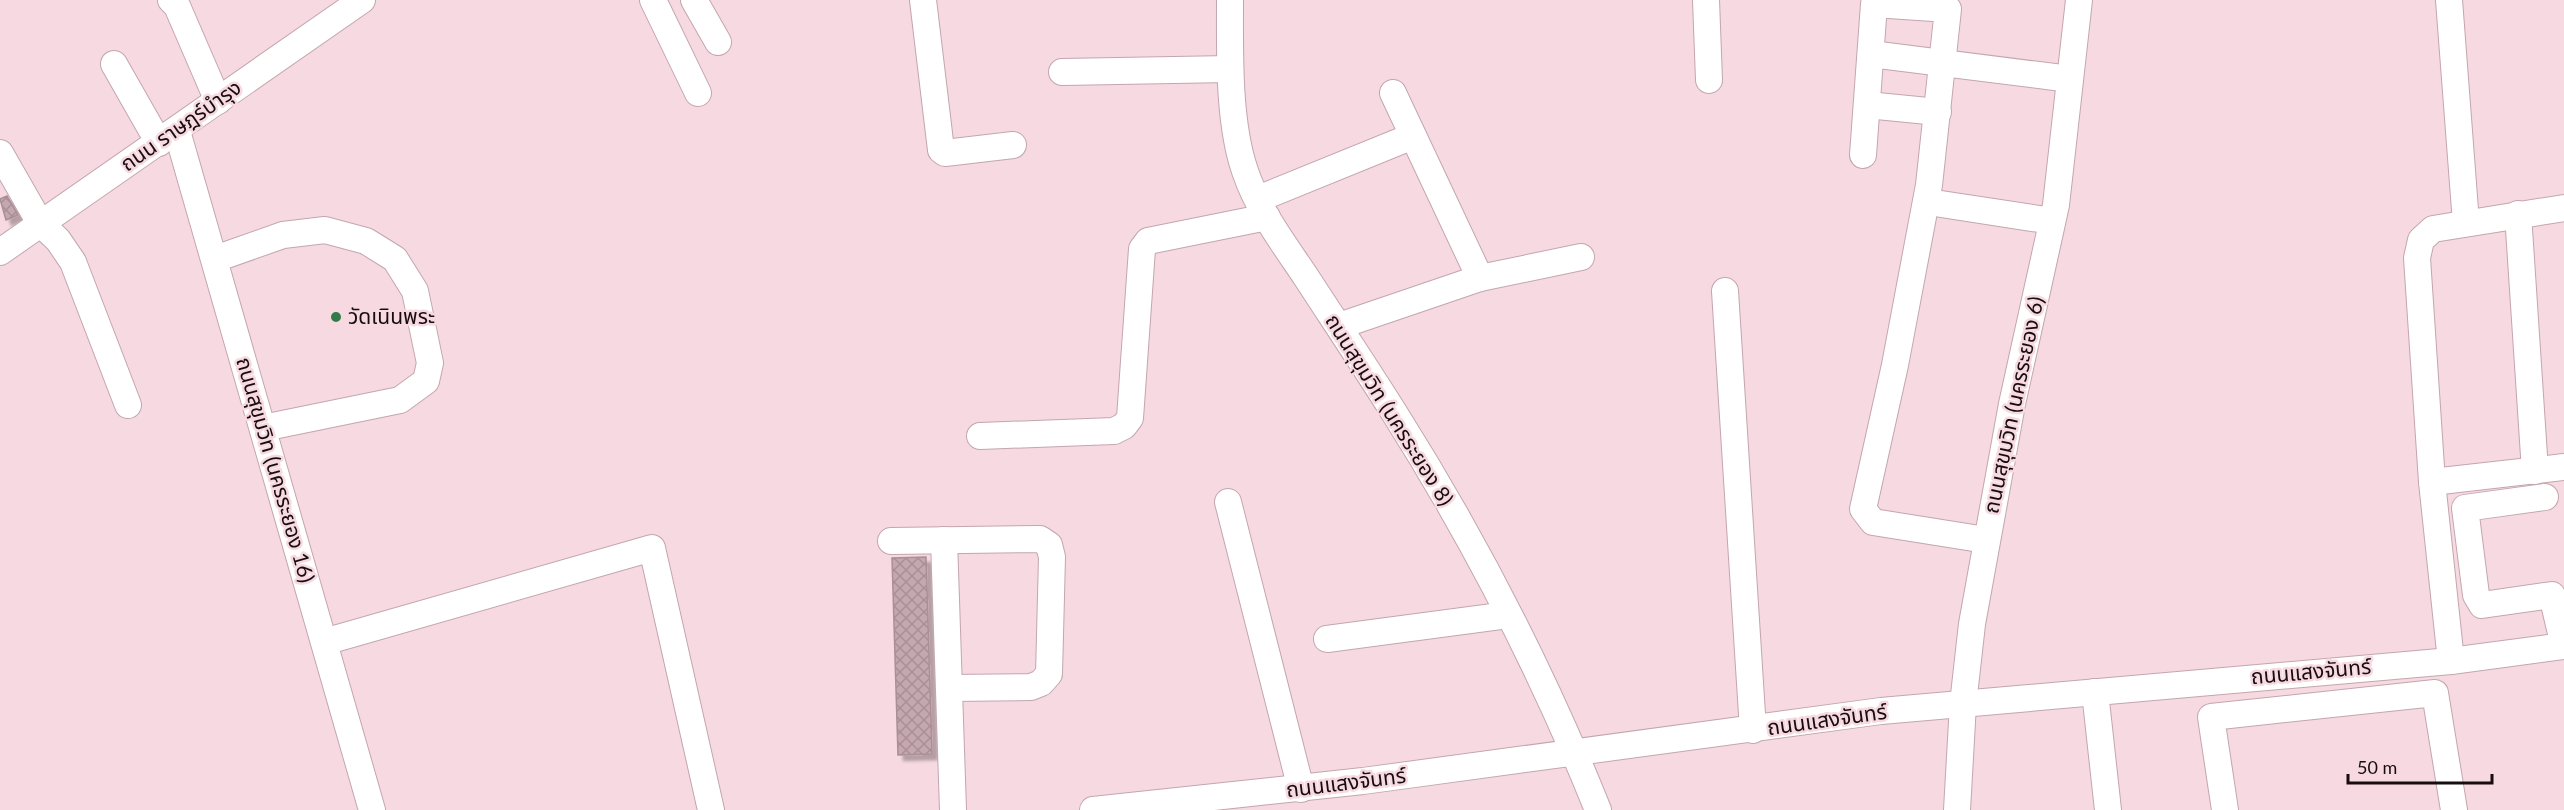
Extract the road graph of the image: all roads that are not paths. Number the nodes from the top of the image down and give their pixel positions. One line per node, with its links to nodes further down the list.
1 (171, 0): 20 (street)
2 (653, 0): 18 (street)
3 (694, 0): 10 (street)
4 (923, 0): 25 (street)
5 (1230, 0): 14 (street, ถนนสุขุมวิท (นครระยอง 8))
6 (1706, 0): 17 (street)
7 (2079, 0): 16 (street, ถนนสุขุมวิท (นครระยอง 6))
8 (2449, 0): 34 (street)
9 (357, 2): 20 (street, ถนน ราษฎร์บำรุง)
10 (718, 42)
11 (1871, 54): 12 (street); 12 (street); 21 (street)
12 (1942, 62): 16 (street); 22 (street)
13 (114, 64): 24 (street, ถนนสุขุมวิท (นครระยอง 16))
14 (1230, 69): 15 (street); 29 (street, ถนนสุขุมวิท (นครระยอง 8))
15 (1062, 72)
16 (2070, 79): 32 (street, ถนนสุขุมวิท (นครระยอง 6))
17 (1709, 80)
18 (698, 93)
19 (1393, 93): 23 (street)
20 (218, 101): 24 (street, ถนน ราษฎร์บำรุง)
21 (1867, 105): 22 (street); 27 (street)
22 (1938, 112): 50 (street)
23 (1413, 136): 29 (street); 38 (street)
24 (168, 137): 33 (street, ถนน ราษฎร์บำรุง); 37 (street, ถนนสุขุมวิท (นครระยอง 16))
25 (1013, 145)
26 (0, 153): 33 (street)
27 (1863, 155)
28 (1941, 204): 32 (street)
29 (1262, 208): 40 (street, ถนนสุขุมวิท (นครระยอง 8)); 43 (street)
30 (2564, 208): 31 (street)
31 (2518, 214): 34 (street); 45 (street)
32 (2052, 221): 50 (street, ถนนสุขุมวิท (นครระยอง 6))
33 (40, 223): 35 (street, ถนน ราษฎร์บำรุง); 41 (street)
34 (2466, 223): 46 (street)
35 (0, 252)
36 (1581, 257): 38 (street)
37 (215, 259): 42 (street, ถนนสุขุมวิท (นครระยอง 16)); 42 (street)
38 (1480, 278): 40 (street)
39 (1725, 291): 60 (street)
40 (1339, 326): 52 (street, ถนนสุขุมวิท (นครระยอง 8))
41 (128, 405)
42 (263, 428): 54 (street, ถนนสุขุมวิท (นครระยอง 16))
43 (980, 436)
44 (2564, 467): 45 (street)
45 (2535, 471): 46 (street)
46 (2432, 482): 56 (street)
47 (2545, 497): 55 (street)
48 (1228, 502): 62 (street)
49 (944, 540): 51 (street); 57 (street); 57 (street)
50 (1986, 540): 59 (street, ถนนสุขุมวิท (นครระยอง 6))
51 (891, 541)
52 (1508, 615): 53 (street); 61 (street, ถนนสุขุมวิท (นครระยอง 8))
53 (1327, 639)
54 (324, 642): 63 (street, ถนนสุขุมวิท (นครระยอง 16)); 64 (street)
55 (2564, 646): 56 (street, ถนนแสงจันทร์)
56 (2451, 661): 58 (street, ถนนแสงจันทร์)
57 (950, 688): 65 (street)
58 (2095, 692): 59 (street, ถนนแสงจันทร์); 69 (street)
59 (1963, 704): 60 (street, ถนนแสงจันทร์); 68 (street, ถนนสุขุมวิท (นครระยอง 6))
60 (1753, 730): 61 (street, ถนนแสงจันทร์)
61 (1575, 753): 62 (street, ถนนแสงจันทร์); 67 (street, ถนนสุขุมวิท (นครระยอง 8))
62 (1301, 789): 66 (street, ถนนแสงจันทร์)
63 (372, 810)
64 (711, 810)
65 (952, 810)
66 (1093, 810)
67 (1598, 810)
68 (1957, 810)
69 (2108, 810)
70 (2225, 810): 71 (street)
71 (2454, 810)

